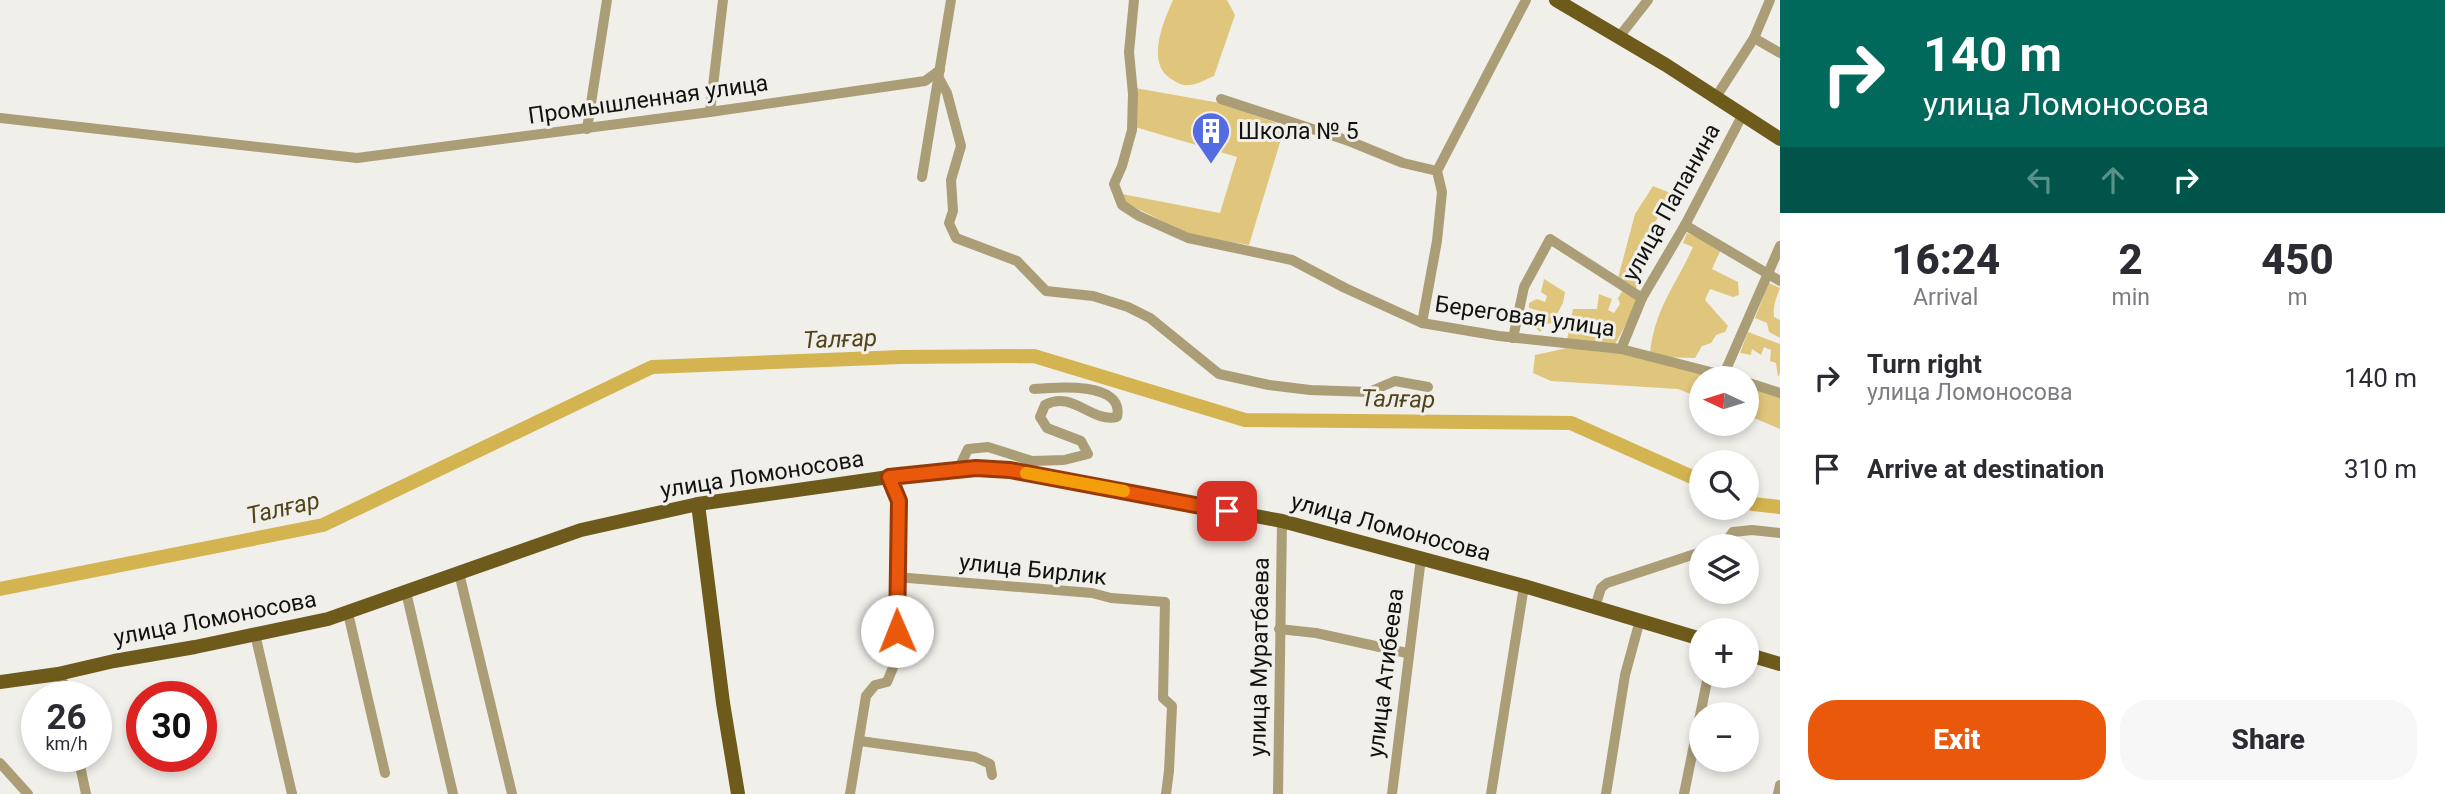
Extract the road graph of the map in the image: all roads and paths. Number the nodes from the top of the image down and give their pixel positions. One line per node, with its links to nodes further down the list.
1 (607, 0): 18 (street)
2 (723, 0): 15 (street)
3 (951, 0): 12 (street)
4 (1134, 0): 27 (street, Береговая улица)
5 (1525, 0): 20 (street)
6 (1556, 0): 9 (main road)
7 (1648, 0): 9 (street)
8 (1770, 0): 10 (street, улица Папанина)
9 (1619, 37): 13 (main road)
10 (1754, 38): 11 (street); 13 (street, улица Папанина)
11 (1780, 53)
12 (940, 74): 15 (street, Промышленная улица); 21 (street); 33 (street)
13 (1716, 97): 16 (main road)
14 (1221, 99): 20 (street)
15 (710, 112): 18 (street, Промышленная улица)
16 (1743, 114): 19 (main road); 22 (street, улица Папанина)
17 (0, 118): 18 (street, Промышленная улица)
18 (587, 129)
19 (1780, 139)
20 (1437, 171): 27 (street)
21 (922, 177)
22 (1685, 226): 24 (street); 26 (street, улица Папанина)
23 (1780, 246): 24 (street)
24 (1768, 274): 25 (street); 31 (street)
25 (1780, 281)
26 (1642, 298): 28 (street); 29 (street, улица Папанина)
27 (1422, 323): 28 (street, Береговая улица)
28 (1513, 338): 29 (street, Береговая улица)
29 (1621, 349): 30 (street, Береговая улица)
30 (1689, 366)
31 (1733, 366)
32 (1759, 386): 35 (street)
33 (1427, 387)
34 (1034, 389): 36 (street)
35 (1780, 393)
36 (958, 470): 37 (main road, улица Ломоносова); 39 (main road, улица Ломоносова)
37 (889, 477): 38 (main road, улица Ломоносова); 45 (street)
38 (698, 504): 44 (main road, улица Ломоносова); 72 (main road)
39 (1282, 521): 43 (main road, улица Ломоносова); 51 (street, улица Муратбаева)
40 (1780, 533): 41 (street)
41 (1732, 534)
42 (1689, 556): 48 (street)
43 (1421, 558): 46 (main road, улица Ломоносова); 54 (street, улица Атибеева)
44 (459, 573): 47 (main road, улица Ломоносова); 71 (street)
45 (896, 577): 61 (street); 74 (street, улица Бирлик)
46 (1524, 586): 48 (main road, улица Ломоносова); 77 (street)
47 (406, 592): 49 (main road, улица Ломоносова); 70 (street)
48 (1595, 607): 50 (main road, улица Ломоносова)
49 (348, 612): 52 (main road, улица Ломоносова); 64 (street)
50 (1640, 620): 53 (main road, улица Ломоносова); 78 (street)
51 (1279, 629): 54 (street); 75 (street, улица Муратбаева)
52 (255, 634): 57 (main road, улица Ломоносова); 69 (street)
53 (1689, 635)
54 (1407, 653): 76 (street, улица Атибеева)
55 (1759, 658): 56 (main road)
56 (1780, 664)
57 (58, 674): 58 (street); 59 (main road, улица Ломоносова)
58 (62, 681)
59 (0, 682)
60 (1706, 688): 79 (street)
61 (860, 741): 65 (street); 73 (street)
62 (0, 762): 67 (street)
63 (81, 772): 68 (street)
64 (386, 773)
65 (992, 775)
66 (1780, 785): 80 (street)
67 (28, 794)
68 (86, 794)
69 (292, 794)
70 (453, 794)
71 (512, 794)
72 (738, 794)
73 (850, 794)
74 (1166, 794)
75 (1278, 794)
76 (1392, 794)
77 (1491, 794)
78 (1606, 794)
79 (1684, 794)
80 (1778, 794)

